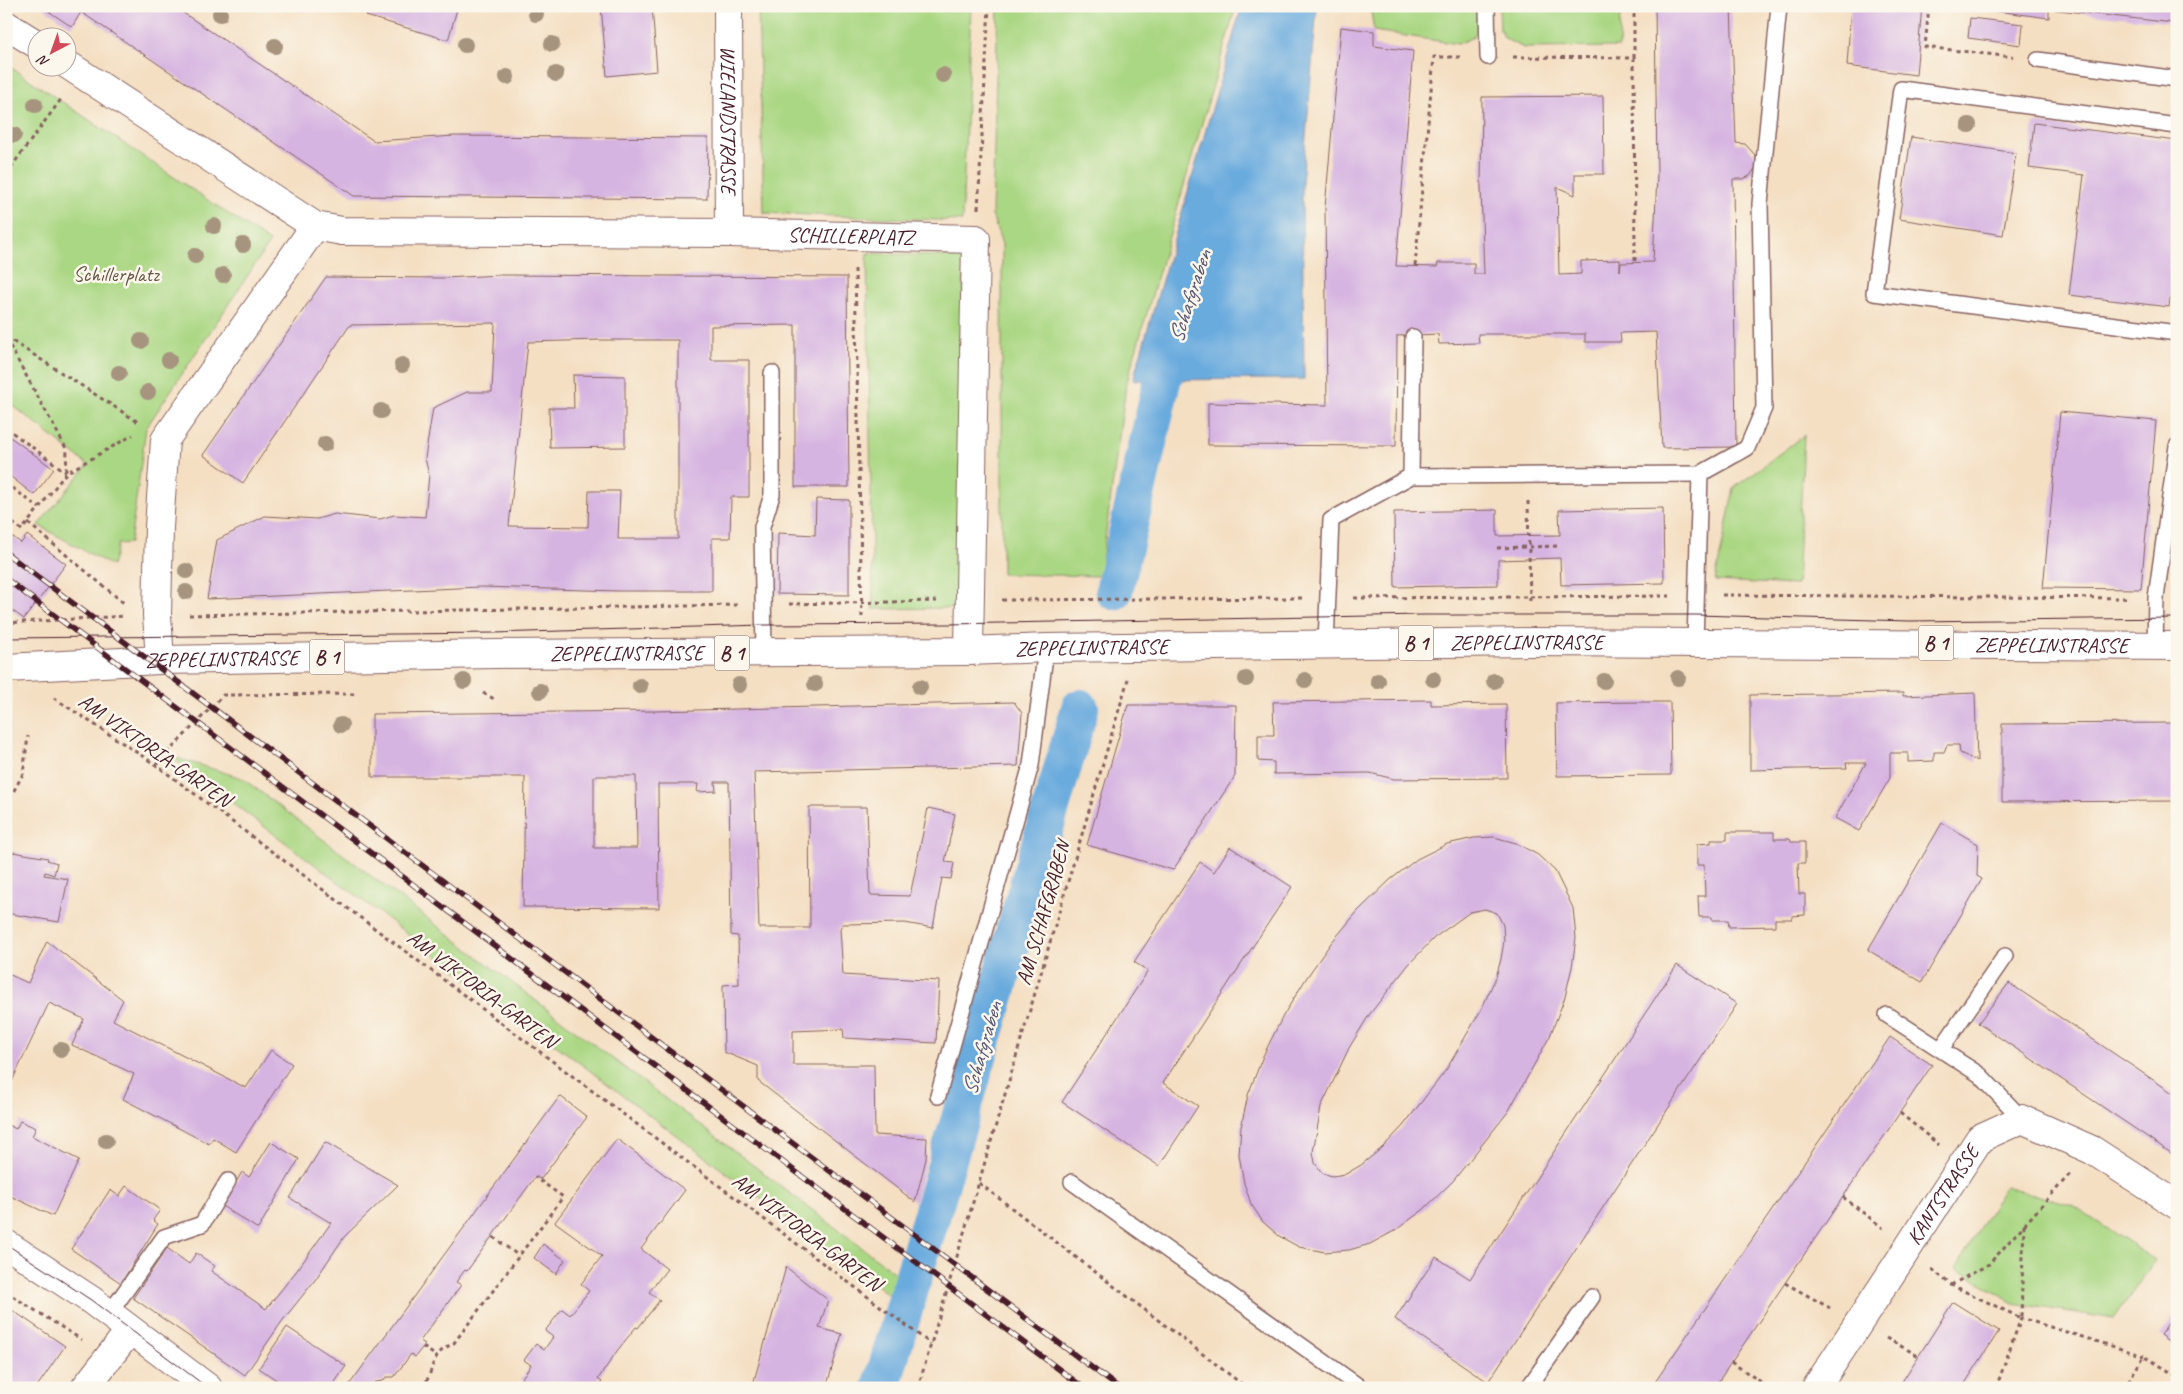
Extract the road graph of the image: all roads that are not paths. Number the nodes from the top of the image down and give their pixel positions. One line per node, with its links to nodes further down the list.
1 (728, 6): 12 (street, WIELANDSTRASSE)
2 (1487, 6): 6 (lane)
3 (1779, 6): 17 (lane)
4 (6, 25): 5 (street)
5 (28, 39)
6 (1488, 57)
7 (2038, 60): 9 (lane)
8 (78, 72): 11 (street, SCHILLERPLATZ)
9 (2177, 79)
10 (2177, 126): 13 (lane)
11 (315, 226): 12 (street, SCHILLERPLATZ); 25 (street)
12 (729, 232): 23 (street, SCHILLERPLATZ)
13 (2177, 333)
14 (1413, 336): 18 (lane)
15 (772, 373): 24 (lane)
16 (2177, 446): 21 (lane)
17 (1700, 474): 18 (lane); 19 (lane)
18 (1411, 476): 20 (lane)
19 (1695, 643): 20 (street, ZEPPELINSTRASSE / B 1); 21 (street, ZEPPELINSTRASSE / B 1)
20 (1326, 644): 22 (street, ZEPPELINSTRASSE / B 1)
21 (2166, 646)
22 (1046, 648): 23 (street, ZEPPELINSTRASSE / B 1); 30 (lane)
23 (969, 651): 24 (street, ZEPPELINSTRASSE / B 1)
24 (764, 653): 25 (street, ZEPPELINSTRASSE / B 1)
25 (160, 660): 26 (street, ZEPPELINSTRASSE / B 1)
26 (6, 668)
27 (2005, 956): 29 (lane)
28 (1887, 1015): 29 (lane)
29 (1941, 1049): 31 (lane)
30 (938, 1096)
31 (2022, 1119): 34 (street); 42 (street, KANTSTRASSE)
32 (228, 1181): 37 (lane)
33 (1072, 1182): 40 (lane)
34 (2177, 1205)
35 (6, 1244): 37 (street)
36 (1592, 1296): 41 (lane)
37 (119, 1322): 38 (street); 39 (street)
38 (85, 1388)
39 (208, 1388)
40 (1361, 1388)
41 (1528, 1388)
42 (1816, 1388)

